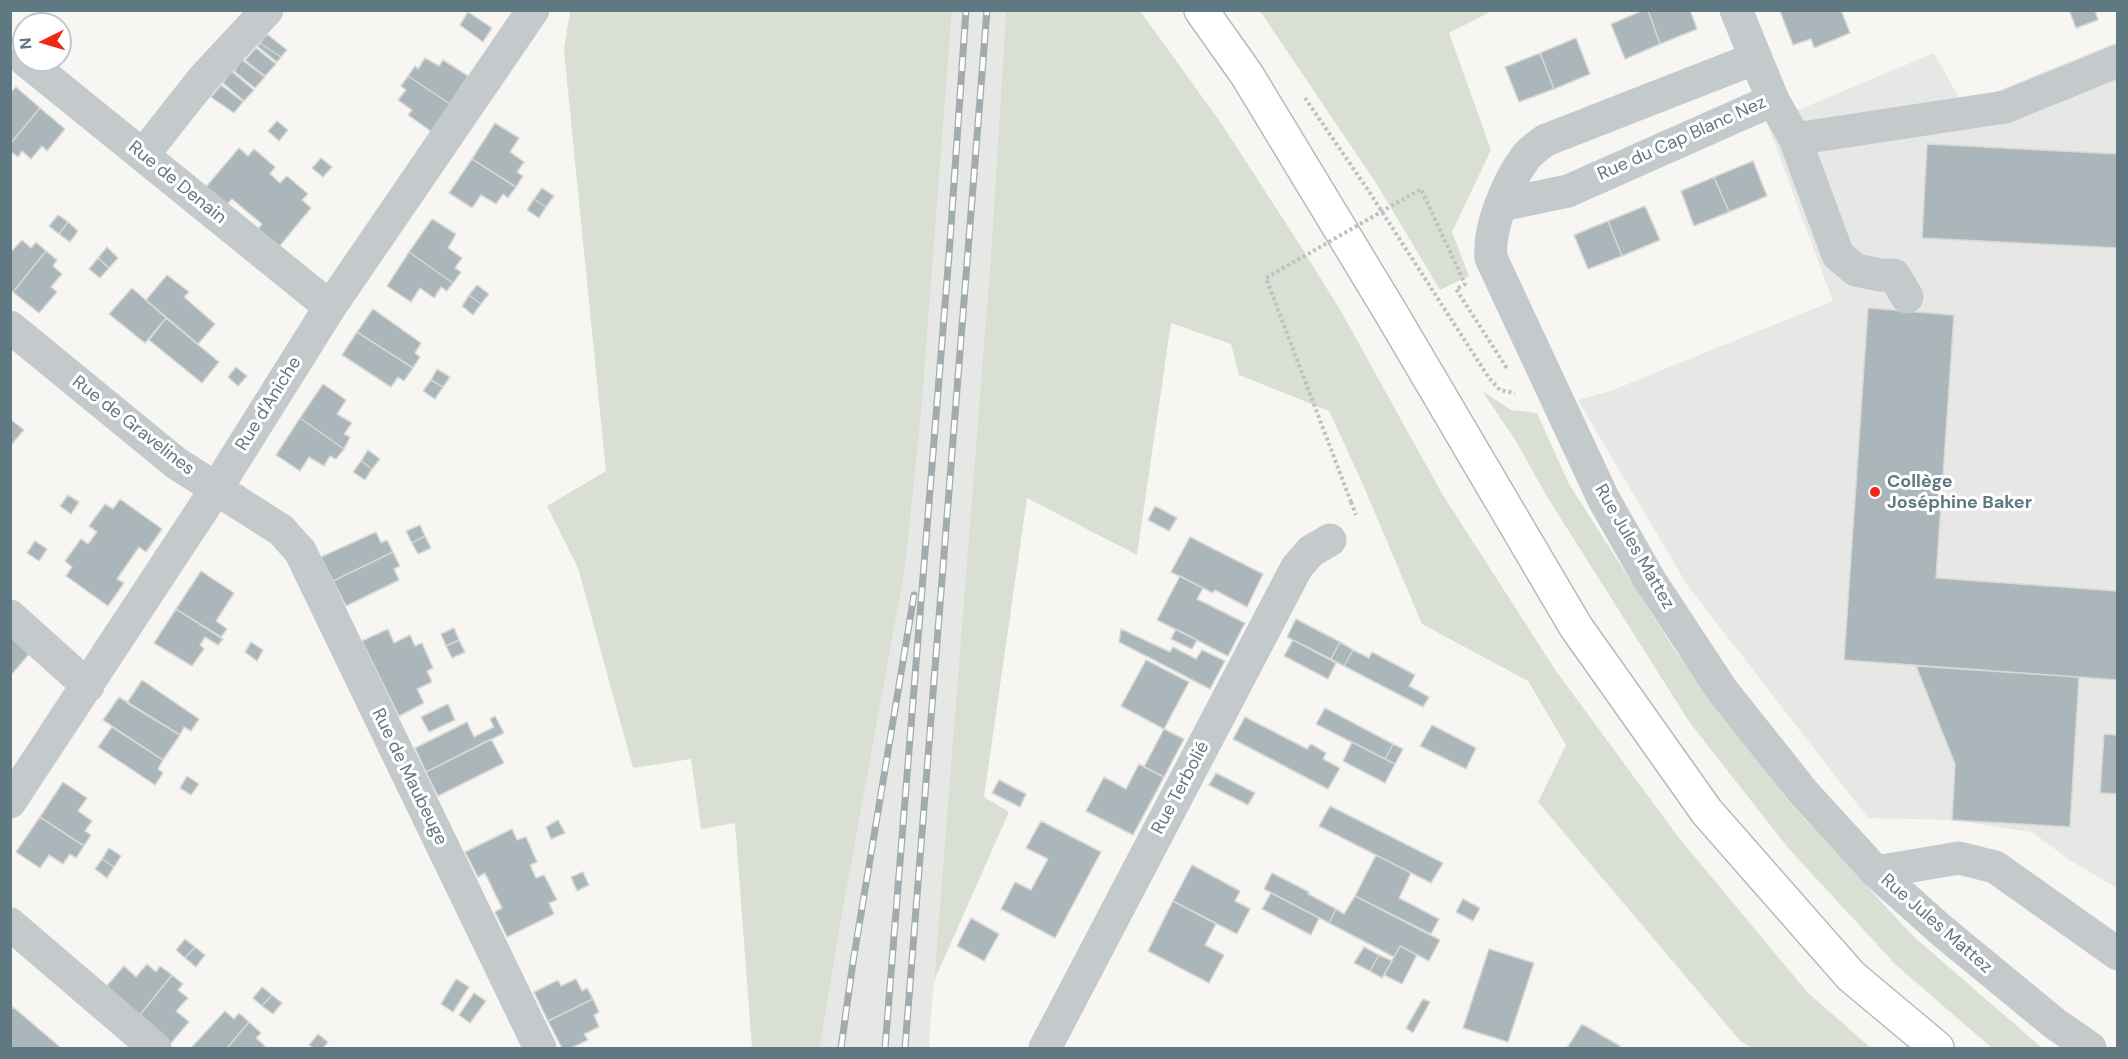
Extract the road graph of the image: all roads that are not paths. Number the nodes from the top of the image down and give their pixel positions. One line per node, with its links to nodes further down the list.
1 (267, 10): 10 (street)
2 (533, 10): 13 (street, Rue d'Aniche)
3 (1201, 10): 27 (main road)
4 (1736, 10): 5 (street, Rue du Cap Blanc Nez)
5 (1756, 58): 8 (street, Rue du Cap Blanc Nez); 11 (street, Rue Jules Mattez)
6 (2118, 61): 9 (street)
7 (39, 72): 10 (street, Rue de Denain)
8 (1773, 100): 9 (street); 11 (street, Rue du Cap Blanc Nez)
9 (1795, 139): 12 (street)
10 (143, 155): 13 (street, Rue de Denain)
11 (1501, 205): 21 (street, Rue Jules Mattez)
12 (1907, 297)
13 (330, 307): 15 (street, Rue d'Aniche)
14 (10, 327): 15 (street, Rue de Gravelines)
15 (216, 489): 16 (street, Rue de Gravelines); 19 (street, Rue d'Aniche)
16 (261, 518): 25 (street, Rue de Maubeuge)
17 (1330, 540): 26 (street, Rue Terbolié)
18 (10, 616): 19 (street)
19 (88, 686): 20 (street, Rue d'Aniche)
20 (10, 802)
21 (1876, 872): 23 (street); 28 (street, Rue Jules Mattez)
22 (10, 924): 24 (street)
23 (2118, 954)
24 (155, 1048)
25 (540, 1048)
26 (1045, 1048)
27 (1937, 1048)
28 (2090, 1048)

